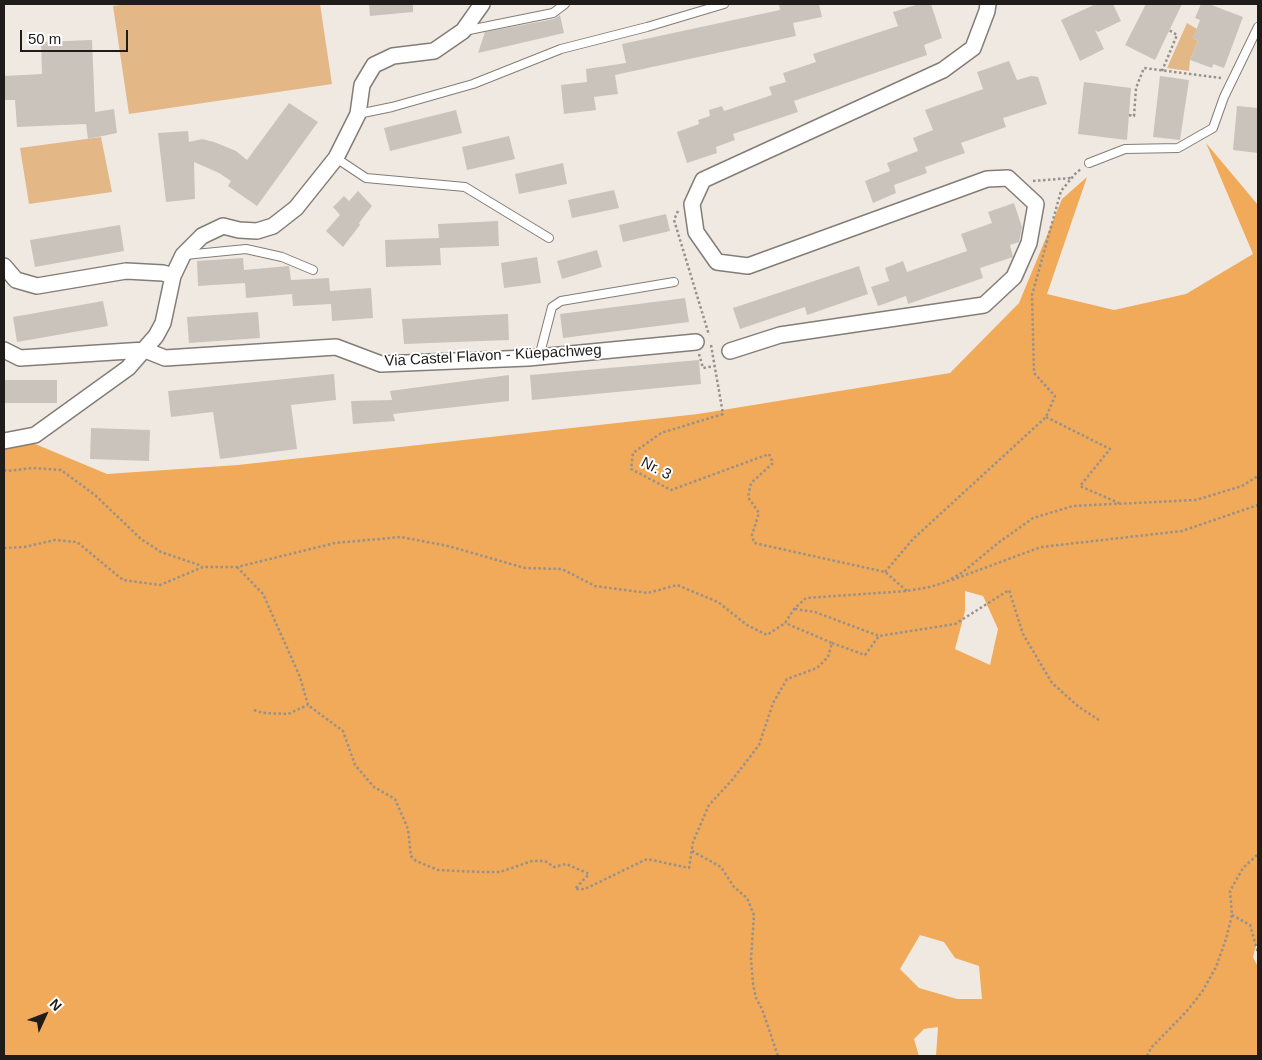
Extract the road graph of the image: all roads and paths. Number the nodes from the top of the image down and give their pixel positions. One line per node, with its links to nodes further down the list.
1 (482, 4): 7 (street)
2 (565, 4): 7 (lane)
3 (724, 4): 10 (lane)
4 (988, 4): 16 (street)
5 (1258, 27): 9 (lane)
6 (1169, 30): 8 (path)
7 (463, 31): 10 (street)
8 (1162, 71): 9 (path); 11 (path)
9 (1233, 80): 13 (lane)
10 (358, 114): 12 (street)
11 (1129, 115)
12 (336, 158): 17 (lane); 18 (street)
13 (1089, 163): 14 (path)
14 (1071, 178): 15 (path); 29 (path)
15 (1018, 187): 16 (street); 26 (street)
16 (692, 204): 28 (path, Nr. 3)
17 (549, 238)
18 (183, 255): 20 (lane); 21 (street)
19 (4, 266): 21 (street)
20 (312, 270)
21 (173, 276): 25 (street)
22 (674, 282): 27 (lane)
23 (696, 342): 27 (street, Via Castel Flavon - Küepachweg); 28 (path)
24 (4, 350): 25 (street)
25 (145, 350): 27 (street, Via Castel Flavon - Küepachweg); 30 (street)
26 (730, 351)
27 (539, 357)
28 (715, 366): 38 (path, Nr. 3)
29 (1046, 417): 33 (path); 38 (path)
30 (4, 441)
31 (4, 470): 36 (path)
32 (1258, 476): 33 (path)
33 (1120, 504): 39 (path)
34 (1258, 505): 39 (path)
35 (4, 548): 36 (path)
36 (203, 567): 37 (path)
37 (237, 567): 42 (path); 45 (path)
38 (885, 572): 40 (path, Nr. 3)
39 (946, 582): 40 (path)
40 (907, 591): 41 (path)
41 (794, 609): 42 (path); 43 (path)
42 (786, 623): 44 (path)
43 (879, 636): 44 (path); 47 (path)
44 (832, 644): 48 (path)
45 (308, 705): 46 (path); 48 (path)
46 (254, 710)
47 (1099, 720)
48 (692, 851): 52 (path)
49 (1258, 854): 50 (path)
50 (1232, 915): 51 (path); 53 (path)
51 (1258, 953)
52 (778, 1056)
53 (1147, 1056)

